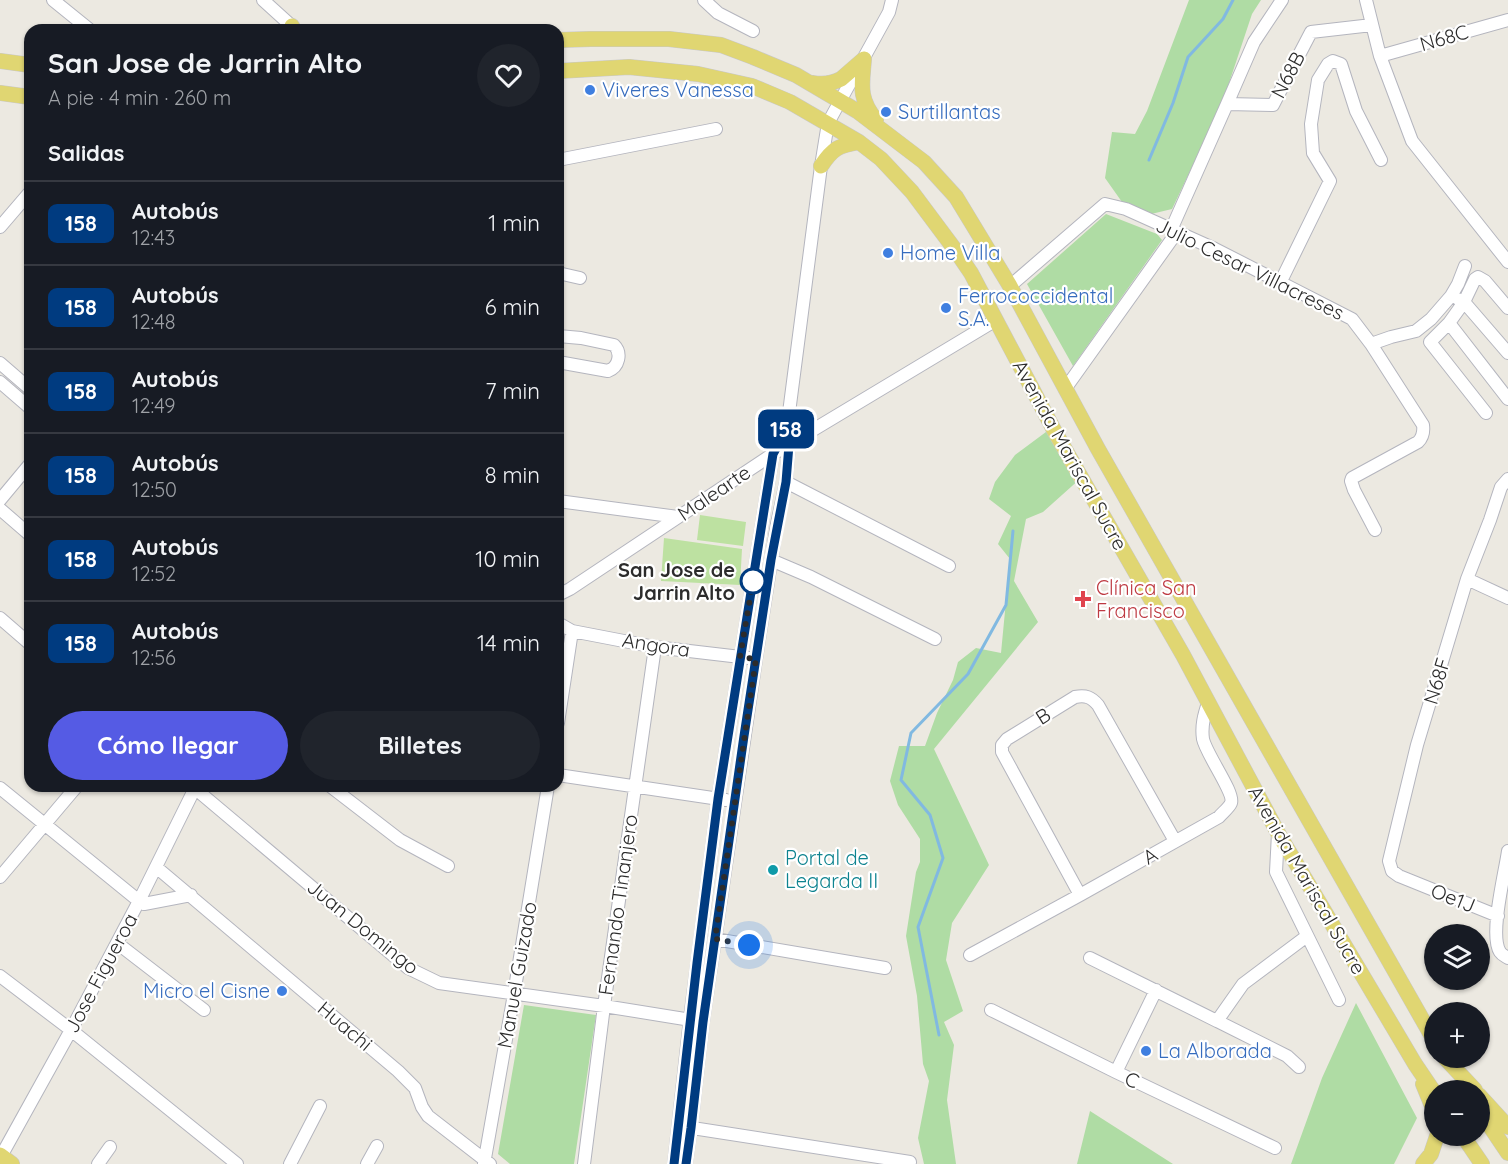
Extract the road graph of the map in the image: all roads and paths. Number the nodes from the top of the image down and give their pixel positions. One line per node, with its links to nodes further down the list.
1 (54, 0): 8 (street)
2 (263, 0): 9 (street)
3 (704, 0): 11 (street)
4 (892, 0): 14 (street)
5 (1282, 0): 22 (street)
6 (1366, 0): 10 (street)
7 (1508, 20): 13 (street, N68C)
8 (83, 24)
9 (288, 24)
10 (1372, 25): 13 (street); 22 (street, N68B)
11 (753, 31)
12 (564, 40): 18 (main road, Avenida Mariscal Sucre)
13 (1380, 56): 33 (street)
14 (864, 59): 18 (main road); 21 (street); 25 (main road)
15 (0, 61): 16 (main road)
16 (24, 64)
17 (564, 70): 23 (main road, Avenida Mariscal Sucre)
18 (808, 82): 21 (main road, Avenida Mariscal Sucre)
19 (0, 93): 20 (main road)
20 (24, 96)
21 (841, 101): 23 (street); 25 (main road, Avenida Mariscal Sucre)
22 (1227, 104): 32 (street)
23 (828, 123): 26 (main road, Avenida Mariscal Sucre); 29 (street)
24 (716, 129): 27 (street)
25 (887, 134): 38 (main road, Avenida Mariscal Sucre)
26 (859, 142): 29 (main road); 42 (main road, Avenida Mariscal Sucre)
27 (564, 159)
28 (1381, 160): 37 (street)
29 (821, 166): 55 (street)
30 (24, 199): 31 (street)
31 (0, 227)
32 (1174, 231): 37 (street, Julio Cesar Villacreses); 38 (street, Julio Cesar Villacreses); 51 (street)
33 (1508, 262)
34 (1465, 266): 39 (street)
35 (564, 274): 36 (street)
36 (580, 278)
37 (1281, 281): 45 (street, Julio Cesar Villacreses)
38 (1010, 286): 51 (main road, Avenida Mariscal Sucre)
39 (1451, 297): 40 (street); 45 (street)
40 (1464, 302): 41 (street); 43 (street); 46 (street)
41 (1508, 308)
42 (996, 320): 56 (street, Malearte); 81 (main road, Avenida Mariscal Sucre)
43 (1449, 323): 52 (street); 54 (street)
44 (564, 337): 48 (street)
45 (1371, 344): 66 (street, Julio Cesar Villacreses)
46 (1508, 353)
47 (0, 363): 50 (street)
48 (564, 363)
49 (0, 382): 53 (street)
50 (24, 383)
51 (1065, 389): 121 (main road, Avenida Mariscal Sucre)
52 (1508, 399)
53 (24, 403)
54 (1486, 414)
55 (787, 428): 56 (street); 57 (street)
56 (789, 445): 57 (street, Malearte); 60 (street)
57 (773, 454): 64 (street, Malearte); 78 (street)
58 (24, 471): 61 (street)
59 (1508, 479): 69 (street, N68F)
60 (786, 482): 67 (street); 68 (street)
61 (0, 500)
62 (564, 502): 64 (street)
63 (0, 509): 65 (street)
64 (678, 517): 70 (street, Malearte)
65 (24, 530)
66 (1375, 530)
67 (771, 560): 76 (street); 79 (street)
68 (949, 566)
69 (1467, 579): 71 (street); 99 (street, N68F)
70 (564, 592)
71 (1508, 598)
72 (0, 618): 75 (street)
73 (564, 626): 74 (street, Angora)
74 (572, 631): 77 (street, Angora); 80 (street)
75 (24, 639)
76 (935, 639)
77 (655, 647): 78 (street, Angora); 84 (street, Fernando Tinanjero)
78 (740, 657): 79 (street, Angora); 90 (street)
79 (756, 659): 91 (street)
80 (564, 684)
81 (1208, 703): 93 (main road, Avenida Mariscal Sucre); 94 (street, A)
82 (564, 776): 84 (street)
83 (0, 788): 92 (street)
84 (634, 788): 90 (street); 115 (street, Fernando Tinanjero)
85 (72, 792): 92 (street)
86 (192, 792): 97 (street, Jose Figueroa)
87 (200, 792): 113 (street, Juan Domingo)
88 (338, 792): 96 (street)
89 (547, 792): 113 (street, Manuel Guizado)
90 (718, 799): 91 (street); 118 (street)
91 (735, 801): 105 (street)
92 (44, 824): 98 (street); 102 (street)
93 (1278, 833): 104 (street); 123 (main road, Avenida Mariscal Sucre)
94 (1175, 842): 101 (street, A); 101 (street, B)
95 (1508, 851): 103 (street)
96 (448, 866)
97 (156, 867): 100 (street, Huachi); 102 (street, Jose Figueroa)
98 (0, 877)
99 (1408, 880): 103 (street, Oe1J)
100 (191, 895): 102 (street); 144 (street, Huachi)
101 (1080, 895): 108 (street, A)
102 (139, 901): 106 (street, Jose Figueroa)
103 (1498, 916): 107 (street)
104 (1307, 936): 114 (street); 119 (street)
105 (715, 939): 110 (street); 120 (street)
106 (117, 943): 116 (street); 122 (street, Jose Figueroa)
107 (1504, 954)
108 (970, 955)
109 (1090, 958): 112 (street)
110 (885, 968)
111 (0, 976): 122 (street)
112 (1156, 990): 119 (street); 126 (street)
113 (514, 994): 115 (street, Juan Domingo); 144 (street, Manuel Guizado)
114 (1339, 1000)
115 (604, 1006): 118 (street, Juan Domingo); 149 (street, Fernando Tinanjero)
116 (204, 1010)
117 (990, 1010): 126 (street, C)
118 (690, 1019): 120 (street, Juan Domingo); 132 (street)
119 (1217, 1021): 124 (street)
120 (703, 1022): 135 (street)
121 (1424, 1022)
122 (71, 1030): 142 (street, Jose Figueroa); 146 (street)
123 (1415, 1064): 127 (main road, Avenida Mariscal Sucre); 129 (main road)
124 (1299, 1067)
125 (1454, 1068): 128 (main road)
126 (1116, 1072): 140 (street, C)
127 (1426, 1080)
128 (1466, 1080)
129 (1424, 1086)
130 (321, 1106): 147 (street)
131 (1490, 1107): 134 (main road)
132 (678, 1126): 135 (street); 150 (street)
133 (1490, 1126): 141 (main road)
134 (1508, 1127)
135 (691, 1128): 143 (street); 151 (street)
136 (377, 1146): 148 (street)
137 (1434, 1146): 152 (main road)
138 (1470, 1146): 153 (main road)
139 (110, 1147): 145 (street)
140 (1275, 1148)
141 (1508, 1153)
142 (3, 1158)
143 (910, 1162)
144 (486, 1163)
145 (98, 1164)
146 (237, 1164)
147 (290, 1164)
148 (367, 1164)
149 (584, 1164)
150 (674, 1164)
151 (686, 1164)
152 (1423, 1164)
153 (1482, 1164)

